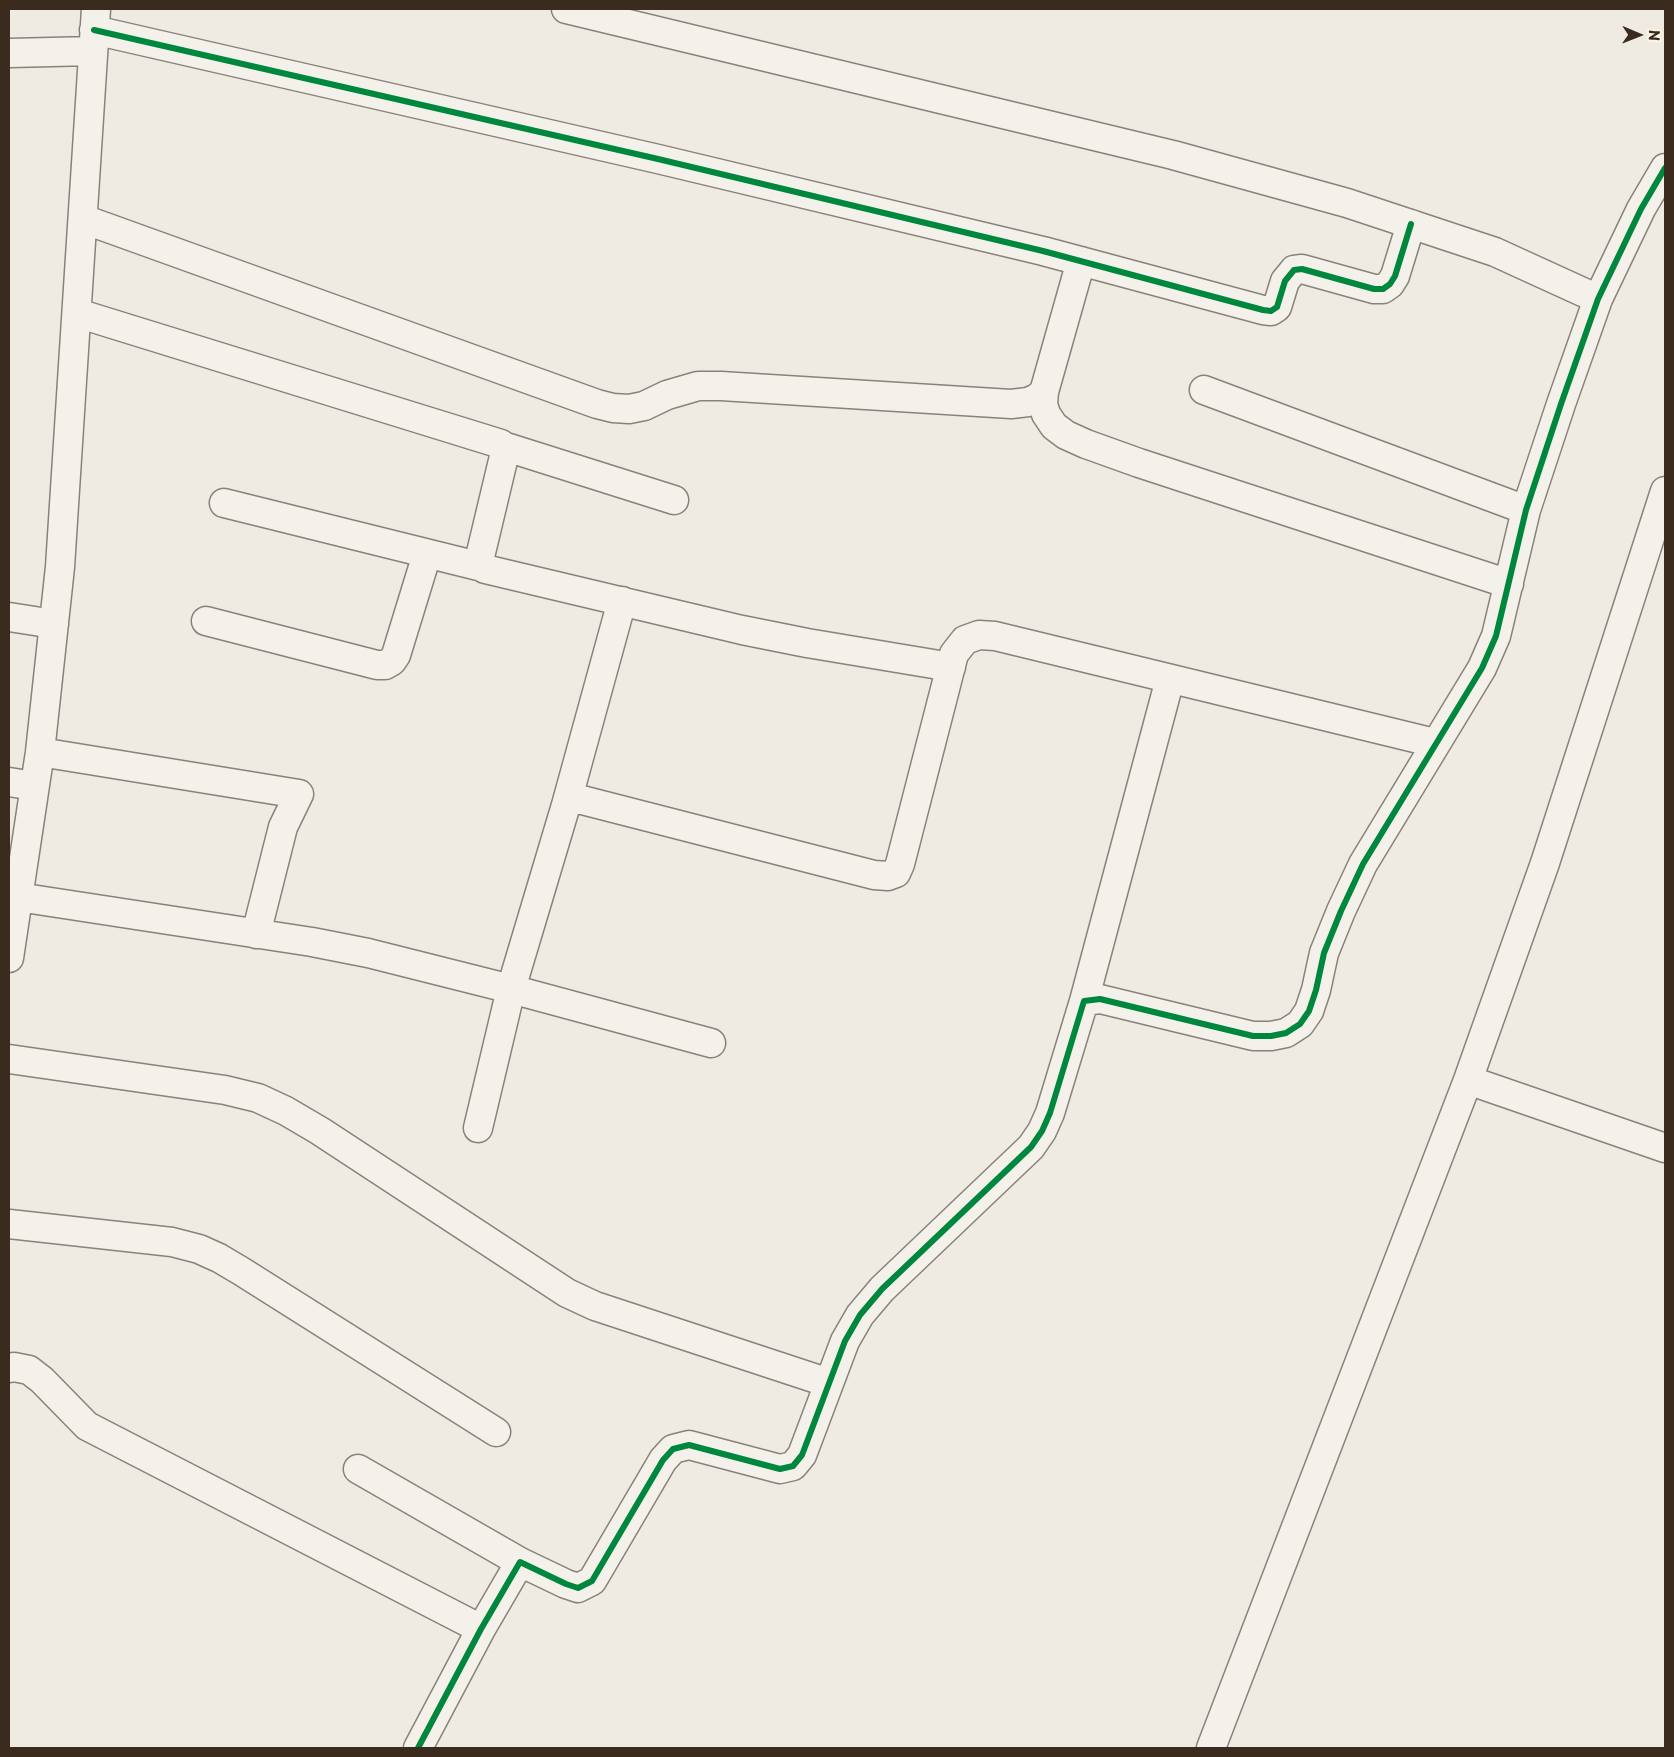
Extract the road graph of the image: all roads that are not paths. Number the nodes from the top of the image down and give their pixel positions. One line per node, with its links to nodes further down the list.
1 (566, 9): 6 (street)
2 (94, 30): 3 (street); 5 (street); 7 (street)
3 (9, 53)
4 (1665, 168): 8 (street)
5 (83, 219): 9 (street); 11 (street)
6 (1411, 224): 7 (street); 8 (street)
7 (1081, 261): 11 (street)
8 (1598, 299): 16 (street)
9 (77, 313): 12 (street); 23 (street)
10 (1204, 390): 16 (street)
11 (1044, 392): 19 (street)
12 (503, 446): 14 (street); 18 (street)
13 (1665, 491): 37 (street)
14 (674, 500)
15 (224, 503): 17 (street)
16 (1526, 510): 19 (street)
17 (428, 554): 18 (street); 22 (street)
18 (482, 567): 20 (street)
19 (1509, 584): 26 (street)
20 (622, 601): 24 (street); 29 (street)
21 (9, 617): 23 (street)
22 (206, 621)
23 (54, 624): 27 (street)
24 (951, 667): 25 (street); 29 (street)
25 (1170, 679): 26 (street); 34 (street)
26 (1435, 743): 34 (street)
27 (40, 752): 28 (street); 31 (street)
28 (22, 784): 30 (street)
29 (566, 805): 33 (street)
30 (18, 897): 31 (street); 32 (street)
31 (256, 934): 33 (street)
32 (9, 958)
33 (511, 989): 35 (street); 38 (street)
34 (1084, 1001): 42 (street)
35 (711, 1044)
36 (9, 1059): 42 (street)
37 (1468, 1080): 39 (street); 48 (street)
38 (478, 1128)
39 (1665, 1148)
40 (9, 1224): 43 (street)
41 (9, 1368): 46 (street)
42 (829, 1383): 45 (street)
43 (496, 1432)
44 (358, 1469): 45 (street)
45 (520, 1562): 46 (street)
46 (480, 1629): 47 (street)
47 (418, 1748)
48 (1211, 1748)

